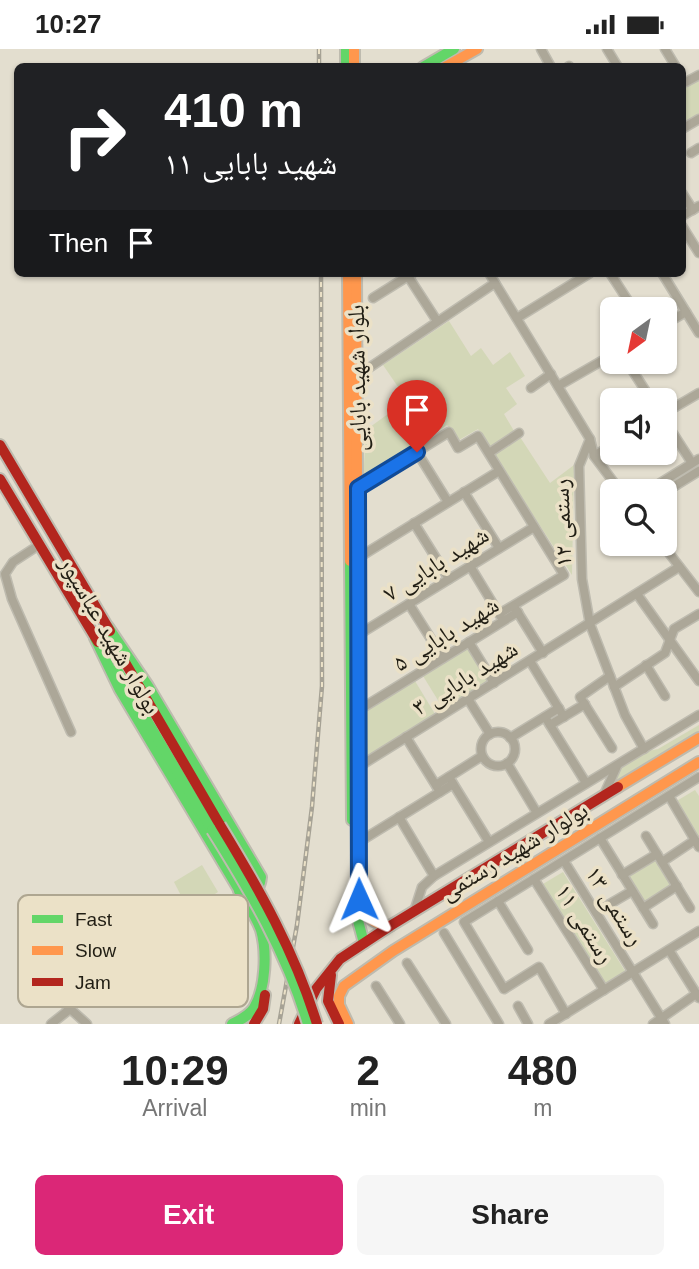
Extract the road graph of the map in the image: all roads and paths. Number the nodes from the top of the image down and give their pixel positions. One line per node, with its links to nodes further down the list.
1 (477, 49): 2 (main road)
2 (448, 58)
3 (686, 232): 4 (street)
4 (699, 253)
5 (348, 277): 130 (main road, بلوار شهید بابایی)
6 (356, 277): 22 (main road, بلوار شهید بابایی)
7 (404, 277): 15 (street)
8 (411, 277): 18 (street)
9 (491, 277): 13 (street)
10 (576, 277): 17 (street)
11 (613, 277): 14 (street)
12 (665, 277): 16 (street)
13 (495, 283): 17 (street); 18 (street)
14 (626, 297)
15 (373, 298)
16 (692, 316): 19 (street)
17 (517, 318): 21 (street)
18 (437, 321): 22 (street)
19 (699, 333)
20 (600, 362): 23 (street)
21 (551, 374): 23 (street); 24 (street)
22 (357, 376): 42 (main road, بلوار شهید بابایی)
23 (558, 386): 29 (street)
24 (531, 388)
25 (699, 393): 26 (street)
26 (677, 406)
27 (519, 433): 33 (street)
28 (677, 436): 35 (street)
29 (590, 439): 34 (street); 61 (street, رستمی ۱۲)
30 (0, 445): 62 (main road, بولوار شهید عباسپور)
31 (417, 452): 33 (street); 42 (street); 44 (street)
32 (600, 452): 34 (street)
33 (489, 453): 36 (street)
34 (594, 456): 39 (street)
35 (696, 461): 40 (street)
36 (499, 471): 43 (street); 46 (street)
37 (699, 471): 41 (street)
38 (0, 479): 47 (main road, بولوار شهید عباسپور)
39 (611, 479)
40 (667, 479)
41 (677, 485)
42 (358, 488): 50 (main road, بلوار شهید بابایی)
43 (464, 492): 44 (street); 48 (street)
44 (448, 502): 45 (street)
45 (414, 523): 50 (street); 53 (street)
46 (534, 527): 48 (street, شهید بابایی ۷); 58 (street, شهید بابایی ۵)
47 (39, 545): 64 (main road, بولوار شهید عباسپور); 84 (street)
48 (499, 548): 51 (street, شهید بابایی ۷)
49 (671, 556): 52 (street)
50 (358, 558): 63 (main road, بلوار شهید بابایی)
51 (470, 566): 53 (street, شهید بابایی ۷); 60 (street)
52 (679, 567): 54 (street); 56 (street, شهید بابایی ۳)
53 (449, 579): 57 (street, شهید بابایی ۷)
54 (696, 582): 55 (street)
55 (699, 592)
56 (637, 594): 61 (street, شهید بابایی ۳); 65 (street)
57 (409, 604): 63 (street, شهید بابایی ۷); 68 (street)
58 (516, 609): 60 (street, شهید بابایی ۵); 67 (street)
59 (699, 614): 65 (street)
60 (501, 618): 66 (street, شهید بابایی ۵)
61 (590, 624): 67 (street, شهید بابایی ۳); 71 (street, رستمی ۱۲)
62 (108, 627): 104 (main road, بولوار شهید عباسپور); 114 (main road)
63 (358, 635): 79 (main road, بلوار شهید بابایی)
64 (95, 638): 104 (main road, بولوار شهید عباسپور); 117 (main road)
65 (670, 639): 70 (street); 72 (street)
66 (469, 642): 68 (street, شهید بابایی ۵); 73 (street)
67 (543, 653): 69 (street, شهید بابایی ۳)
68 (443, 658): 79 (street, شهید بابایی ۵)
69 (530, 661): 73 (street, شهید بابایی ۳); 78 (street)
70 (646, 665): 74 (street); 75 (street)
71 (610, 676): 74 (street, رستمی ۱۲); 77 (street)
72 (699, 681)
73 (494, 683): 76 (street, شهید بابایی ۳)
74 (614, 687): 90 (street, رستمی ۱۲)
75 (665, 696)
76 (468, 699): 85 (street); 86 (street, شهید بابایی ۳)
77 (585, 704): 82 (street); 89 (street)
78 (559, 708): 81 (street); 82 (street)
79 (359, 710): 95 (main road, بلوار شهید بابایی)
80 (699, 715): 90 (street)
81 (545, 717): 83 (street); 87 (street)
82 (564, 717): 83 (street)
83 (550, 725): 98 (street)
84 (71, 731)
85 (490, 734): 87 (street); 91 (street)
86 (406, 737): 95 (street, شهید بابایی ۳); 99 (street)
87 (510, 738): 94 (street)
88 (699, 738): 101 (main road, بولوار شهید رستمی)
89 (612, 748)
90 (643, 749): 93 (street)
91 (482, 756): 94 (street); 97 (street)
92 (699, 762): 133 (main road, بولوار شهید رستمی)
93 (618, 763): 98 (street); 101 (street)
94 (507, 764): 102 (street)
95 (360, 766): 107 (main road, بلوار شهید بابایی)
96 (699, 777): 100 (street)
97 (451, 780): 99 (street); 108 (street)
98 (586, 783): 102 (street)
99 (438, 789): 103 (street)
100 (668, 796): 106 (street); 109 (street)
101 (603, 797): 124 (main road, بولوار شهید رستمی)
102 (537, 813): 108 (street)
103 (399, 817): 107 (street); 113 (street)
104 (216, 827): 152 (main road, bridge); 153 (main road, bridge)
105 (646, 837): 110 (street)
106 (600, 838): 111 (street); 112 (street)
107 (359, 842): 127 (main road, بلوار شهید بابایی)
108 (489, 842): 113 (street)
109 (697, 844): 110 (street)
110 (659, 858): 112 (street); 116 (street)
111 (564, 861): 115 (street); 125 (street, رستمی ۱۳)
112 (622, 875): 118 (street)
113 (435, 876): 124 (street)
114 (261, 877): 117 (main road); 150 (main road)
115 (534, 879): 120 (street); 141 (street, رستمی ۱۱)
116 (677, 886): 122 (street); 123 (street)
117 (238, 888): 119 (main road)
118 (632, 891): 122 (street); 125 (street)
119 (242, 895)
120 (498, 901): 131 (street); 145 (street)
121 (248, 908): 149 (main road)
122 (643, 908): 126 (street)
123 (690, 908)
124 (414, 912): 127 (main road, بولوار شهید رستمی)
125 (596, 912): 137 (street, رستمی ۱۳)
126 (653, 924)
127 (390, 926): 130 (main road, بولوار شهید رستمی)
128 (699, 931): 132 (street)
129 (444, 933): 158 (street)
130 (364, 943): 134 (main road, بولوار شهید رستمی)
131 (528, 950)
132 (669, 950): 137 (street); 139 (street)
133 (393, 951): 134 (main road); 155 (main road, بولوار شهید رستمی)
134 (340, 959): 136 (main road, بولوار شهید رستمی)
135 (407, 963): 157 (street)
136 (332, 969): 151 (main road, بولوار شهید رستمی); 154 (main road)
137 (633, 972): 141 (street); 146 (street, رستمی ۱۳)
138 (699, 976): 139 (street)
139 (689, 983): 142 (street)
140 (376, 986): 156 (street)
141 (604, 990): 145 (street)
142 (698, 996): 146 (street)
143 (518, 1006): 159 (street)
144 (70, 1009): 147 (street); 148 (street)
145 (566, 1014): 160 (street)
146 (664, 1021): 161 (street)
147 (51, 1024)
148 (87, 1024)
149 (232, 1024)
150 (254, 1024)
151 (299, 1024)
152 (308, 1024)
153 (317, 1024)
154 (339, 1024)
155 (348, 1024)
156 (400, 1024)
157 (446, 1024)
158 (499, 1024)
159 (528, 1024)
160 (549, 1024)
161 (653, 1024)

